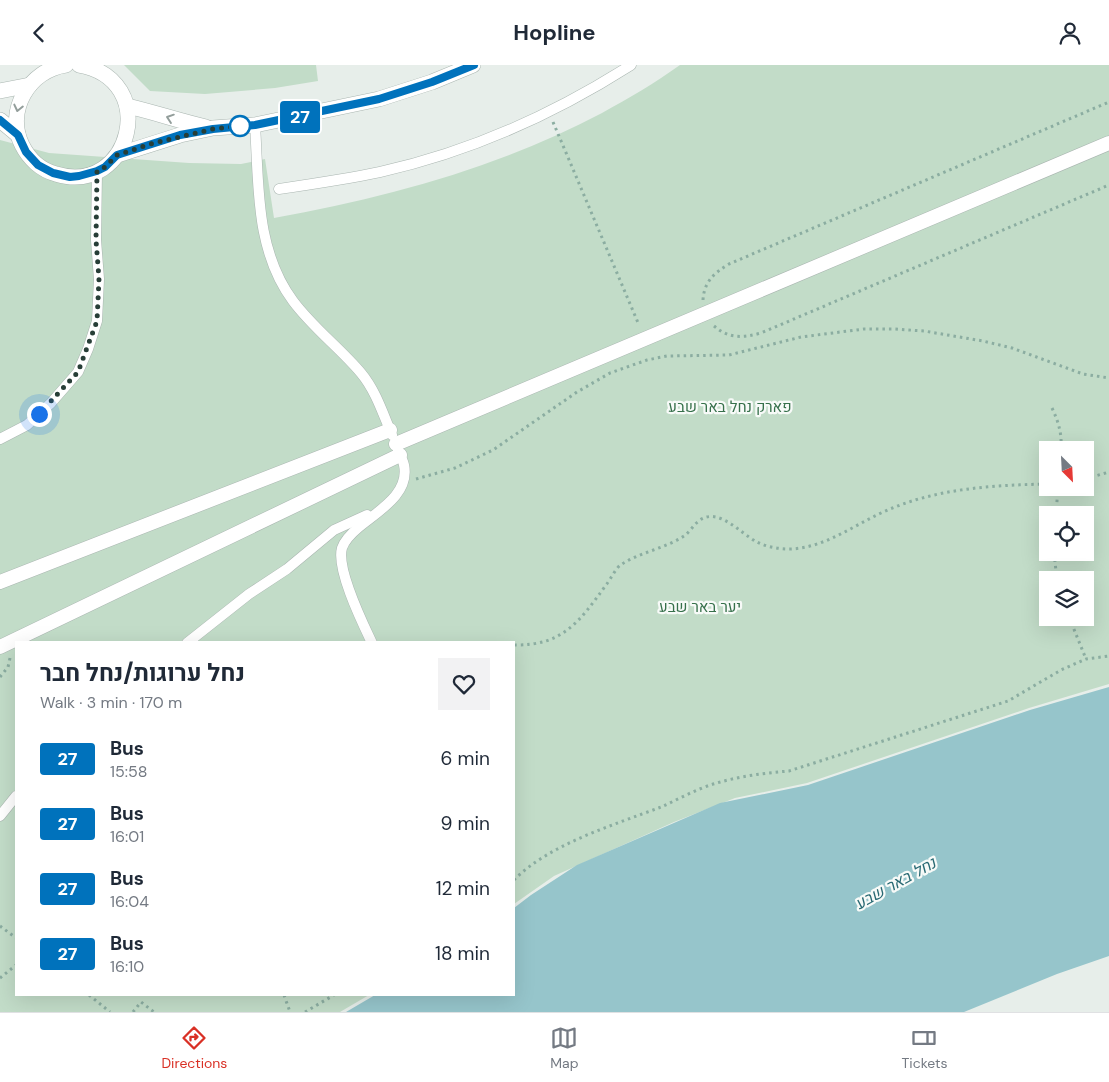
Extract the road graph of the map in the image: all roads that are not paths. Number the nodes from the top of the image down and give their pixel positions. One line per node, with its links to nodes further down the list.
1 (66, 65): 5 (street)
2 (79, 65): 6 (street)
3 (473, 65): 11 (street)
4 (631, 65): 17 (lane)
5 (53, 67): 7 (street)
6 (100, 69): 9 (street)
7 (30, 85): 8 (street); 13 (street, one-way to 13)
8 (0, 91)
9 (127, 106): 12 (street, one-way to 9); 15 (street)
10 (0, 120): 13 (street)
11 (255, 125): 12 (street); 18 (lane)
12 (213, 129): 15 (street)
13 (18, 135): 16 (street)
14 (1109, 143): 20 (street)
15 (117, 155): 16 (street)
16 (97, 171): 19 (lane)
17 (279, 189)
18 (390, 430): 20 (lane); 22 (street)
19 (0, 439)
20 (398, 450): 21 (lane); 25 (street)
21 (382, 508): 23 (lane); 24 (lane)
22 (0, 582)
23 (190, 641)
24 (371, 641)
25 (0, 647)
26 (15, 797): 27 (lane)
27 (0, 816)

